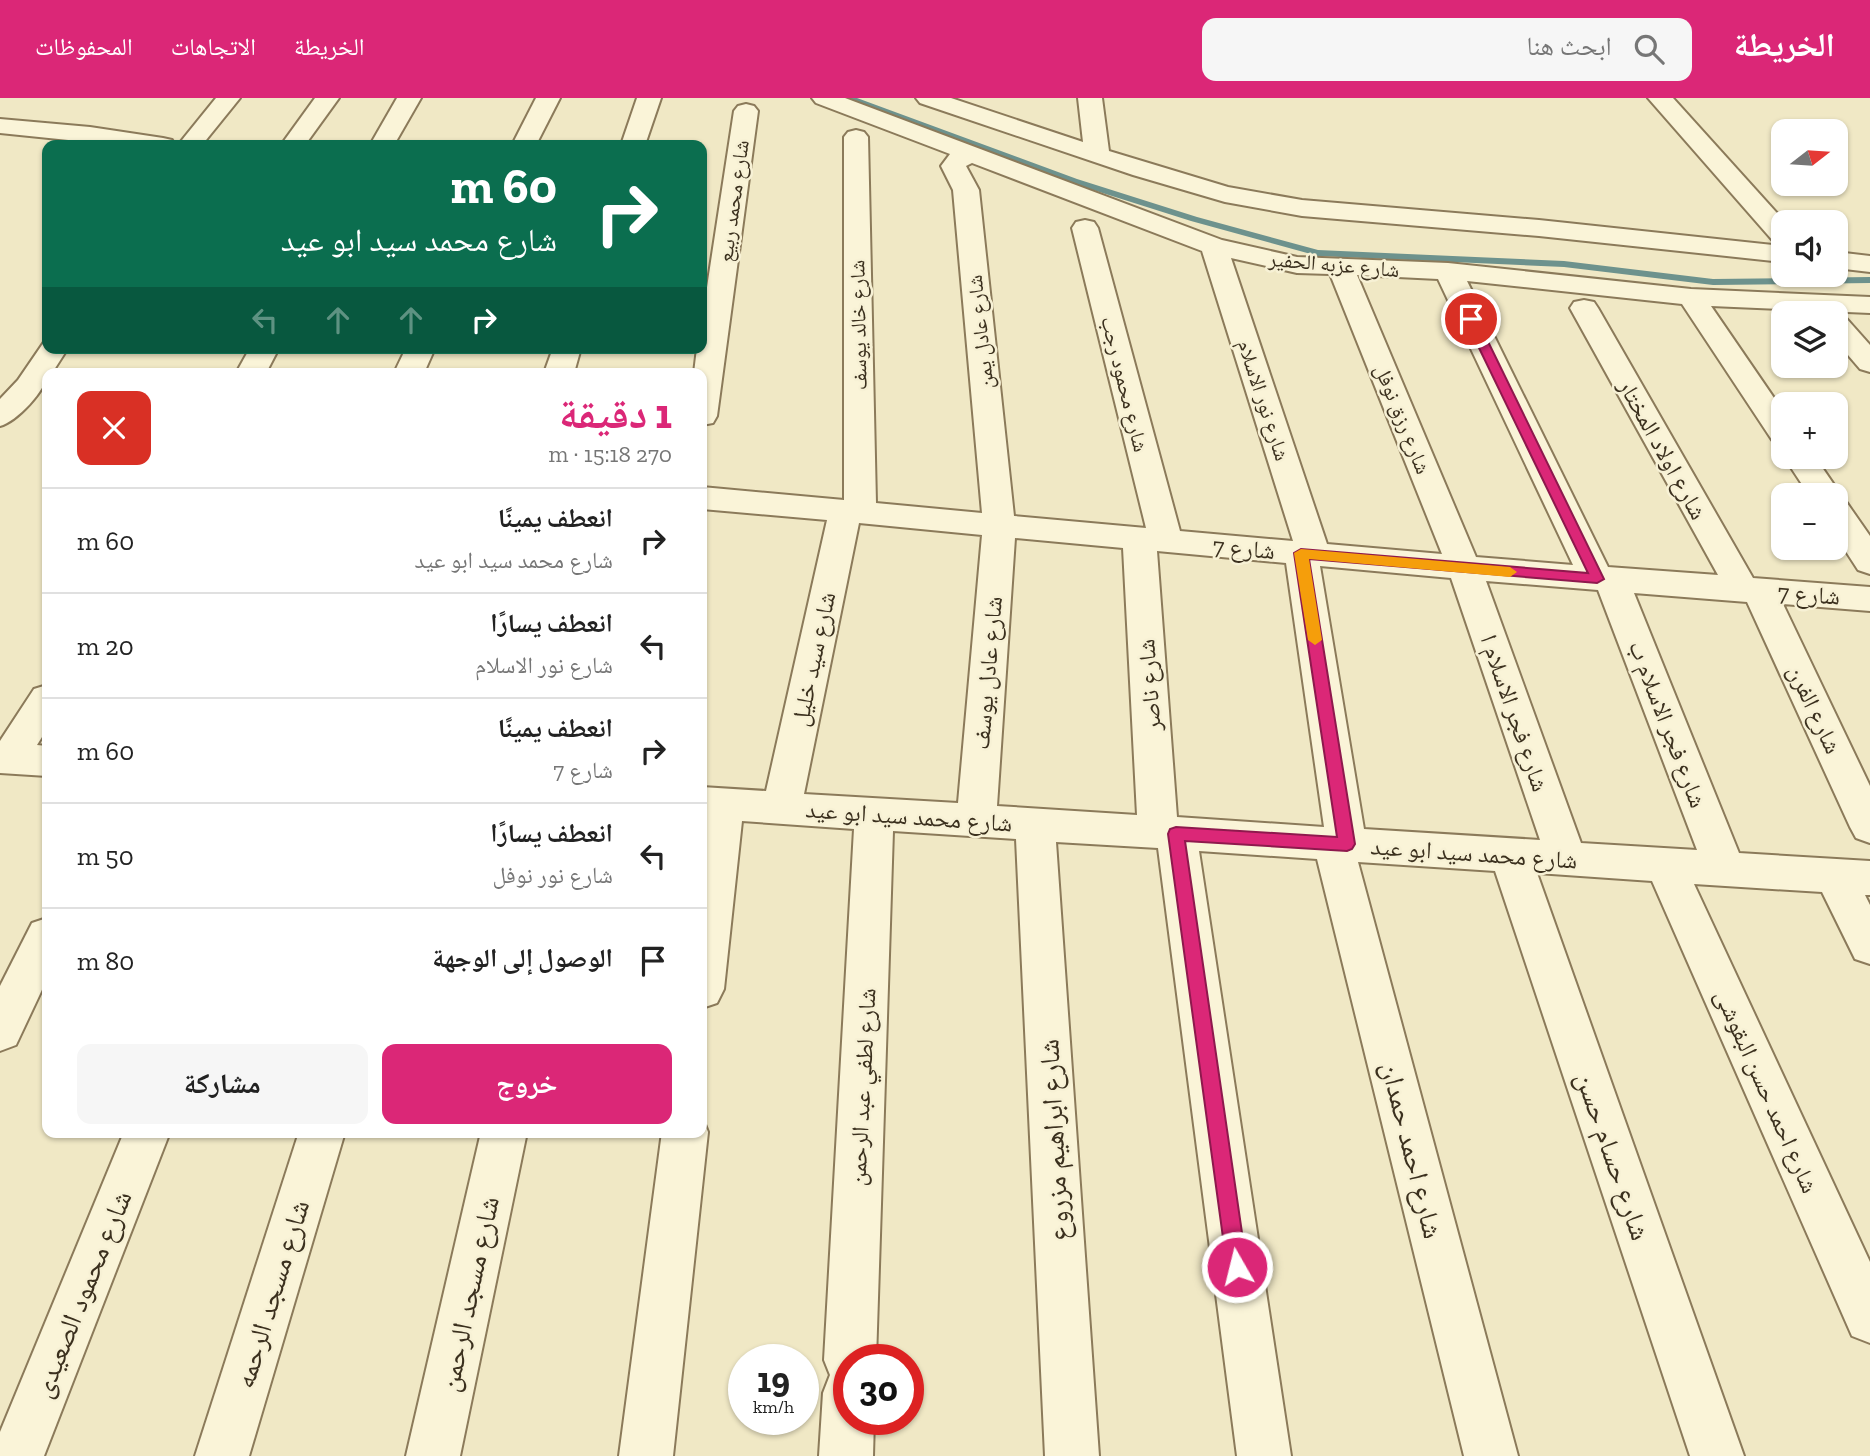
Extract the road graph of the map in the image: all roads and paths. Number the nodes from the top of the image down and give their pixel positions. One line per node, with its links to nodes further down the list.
1 (228, 98): 14 (street)
2 (327, 98): 15 (street)
3 (409, 98): 16 (street)
4 (548, 98): 17 (street)
5 (649, 98): 18 (street)
6 (824, 98): 19 (street, شارع عزبه الحفير)
7 (928, 98): 20 (street)
8 (1090, 98): 20 (street)
9 (1660, 98): 21 (street)
10 (746, 111): 37 (street, شارع محمد ربيع)
11 (0, 126): 13 (street)
12 (856, 137): 42 (street, شارع خالد يوسف)
13 (130, 140)
14 (194, 140)
15 (297, 140)
16 (385, 140)
17 (527, 140)
18 (635, 140)
19 (972, 153): 23 (street, شارع عزبه الحفير); 43 (street, شارع عادل يمن)
20 (1097, 155): 24 (street)
21 (1771, 223)
22 (1085, 228): 45 (street, شارع محمود رجب)
23 (1214, 246): 27 (street, شارع عزبه الحفير); 46 (street, شارع نور الاسلام)
24 (1771, 253)
25 (1848, 261): 26 (street)
26 (1870, 264)
27 (1342, 269): 28 (street, شارع عزبه الحفير); 48 (street, شارع رزق نوفل)
28 (1448, 271): 29 (street, شارع عزبه الحفير); 49 (street, شارع فجر الاسلام ب)
29 (1691, 297): 30 (street, شارع عزبه الحفير); 39 (street)
30 (1771, 303)
31 (1584, 308): 50 (street, شارع اولاد المختار)
32 (1848, 315): 34 (street)
33 (1848, 325): 36 (street)
34 (1870, 331)
35 (48, 354): 38 (street)
36 (1870, 363)
37 (707, 381)
38 (14, 385): 40 (street)
39 (1771, 415)
40 (0, 417)
41 (707, 498): 42 (street, شارع 7)
42 (853, 511): 43 (street, شارع 7); 56 (street, شارع سيد خليل)
43 (999, 526): 45 (street, شارع 7); 58 (street, شارع عادل يوسف)
44 (1848, 529): 47 (street)
45 (1153, 539): 46 (street, شارع 7); 61 (street, شارع ناصر)
46 (1308, 554): 48 (street, شارع 7); 62 (street, شارع نور الاسلام)
47 (1870, 562)
48 (1464, 568): 49 (street, شارع 7); 64 (street, شارع فجر الاسلام ا)
49 (1604, 579): 50 (street, شارع 7); 66 (street, شارع فجر الاسلام ب)
50 (1751, 590): 51 (street, شارع 7); 60 (street, شارع الفرن)
51 (1870, 599)
52 (42, 706): 53 (street)
53 (5, 758): 54 (street)
54 (42, 761)
55 (713, 804): 56 (street, شارع محمد سيد ابو عيد); 68 (street)
56 (782, 808): 57 (street, شارع محمد سيد ابو عيد)
57 (874, 814): 58 (street, شارع محمد سيد ابو عيد); 77 (street, شارع لطفي عبد الرحمن)
58 (976, 820): 59 (street, شارع محمد سيد ابو عيد)
59 (1035, 824): 61 (street, شارع محمد سيد ابو عيد); 84 (street, شارع ابراهيم مزروع)
60 (1870, 827)
61 (1167, 833): 62 (street, شارع محمد سيد ابو عيد); 85 (street, شارع ناصر)
62 (1340, 844): 63 (street, شارع محمد سيد ابو عيد); 86 (street, شارع احمد حمدان)
63 (1510, 855): 64 (street, شارع محمد سيد ابو عيد); 87 (street, شارع حسام حسن)
64 (1566, 858): 65 (street, شارع محمد سيد ابو عيد)
65 (1665, 865): 66 (street, شارع محمد سيد ابو عيد); 76 (street, شارع احمد حسن البقوشى)
66 (1725, 869): 67 (street, شارع محمد سيد ابو عيد)
67 (1852, 877): 70 (street)
68 (707, 905)
69 (42, 946): 71 (street)
70 (1870, 946)
71 (0, 1031)
72 (145, 1138): 79 (street, شارع محمود الصعيدى)
73 (320, 1138): 80 (street, شارع مسجد الرحمه)
74 (503, 1138): 81 (street, شارع مسجد الرحمن)
75 (684, 1138): 82 (street)
76 (1870, 1318)
77 (851, 1344)
78 (847, 1435): 83 (street)
79 (17, 1456)
80 (222, 1456)
81 (433, 1456)
82 (646, 1456)
83 (846, 1456)
84 (1072, 1456)
85 (1264, 1456)
86 (1491, 1456)
87 (1717, 1456)

